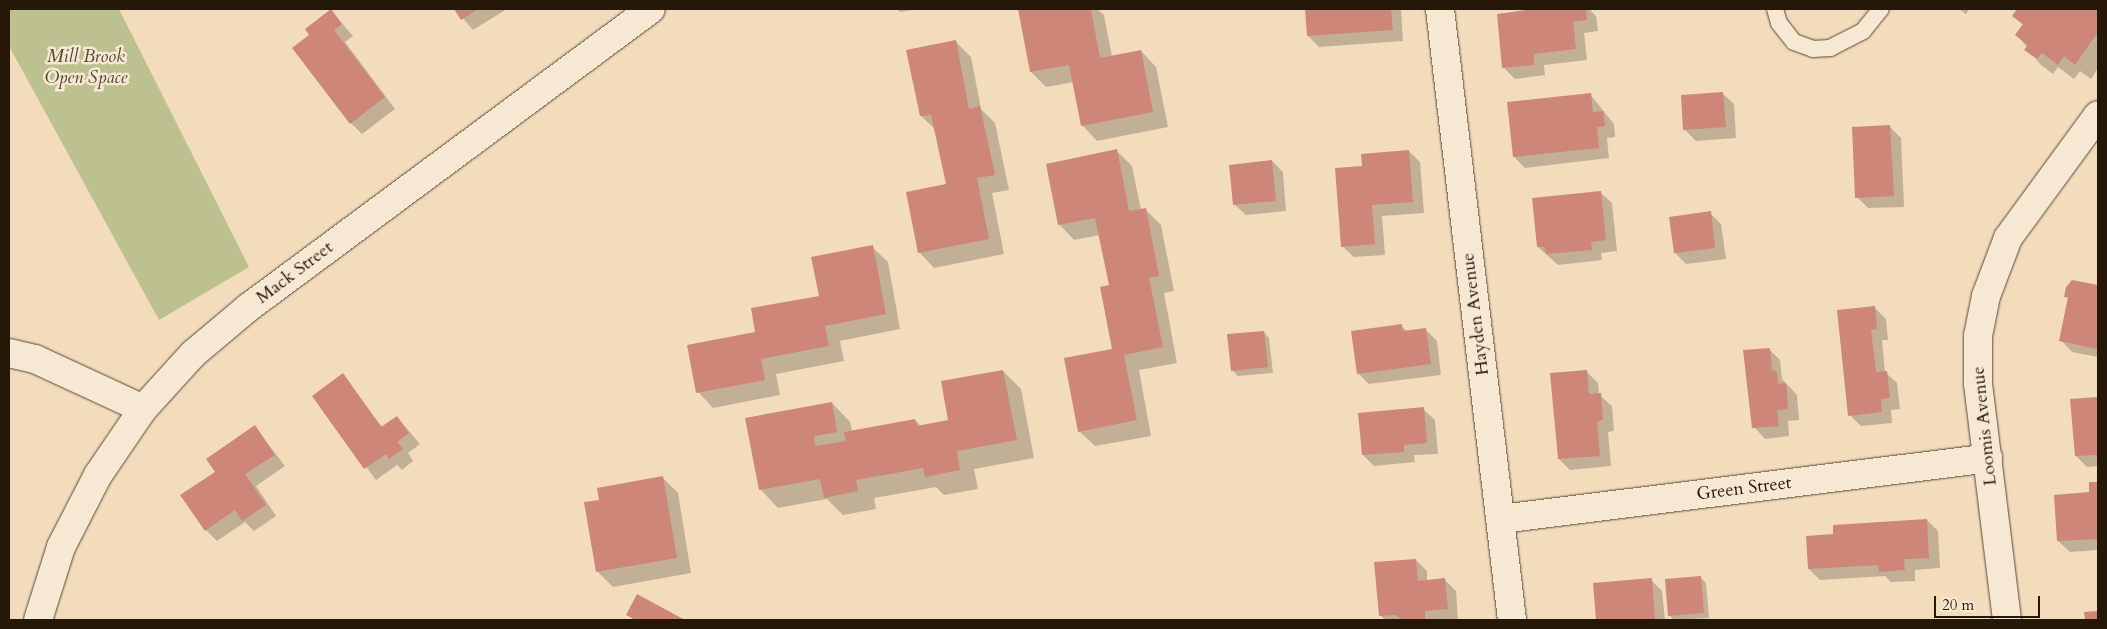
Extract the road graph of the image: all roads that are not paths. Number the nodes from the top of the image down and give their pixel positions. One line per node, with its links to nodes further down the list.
1 (651, 9): 7 (street, Mack Street)
2 (1440, 9): 9 (street, Hayden Avenue)
3 (1775, 9): 4 (lane)
4 (1881, 9)
5 (2098, 115): 8 (street, Loomis Avenue)
6 (9, 353): 7 (street)
7 (143, 409): 10 (street, Mack Street)
8 (1988, 458): 9 (street, Green Street); 12 (street, Loomis Avenue)
9 (1500, 519): 11 (street, Hayden Avenue)
10 (38, 620)
11 (1512, 620)
12 (2007, 620)

